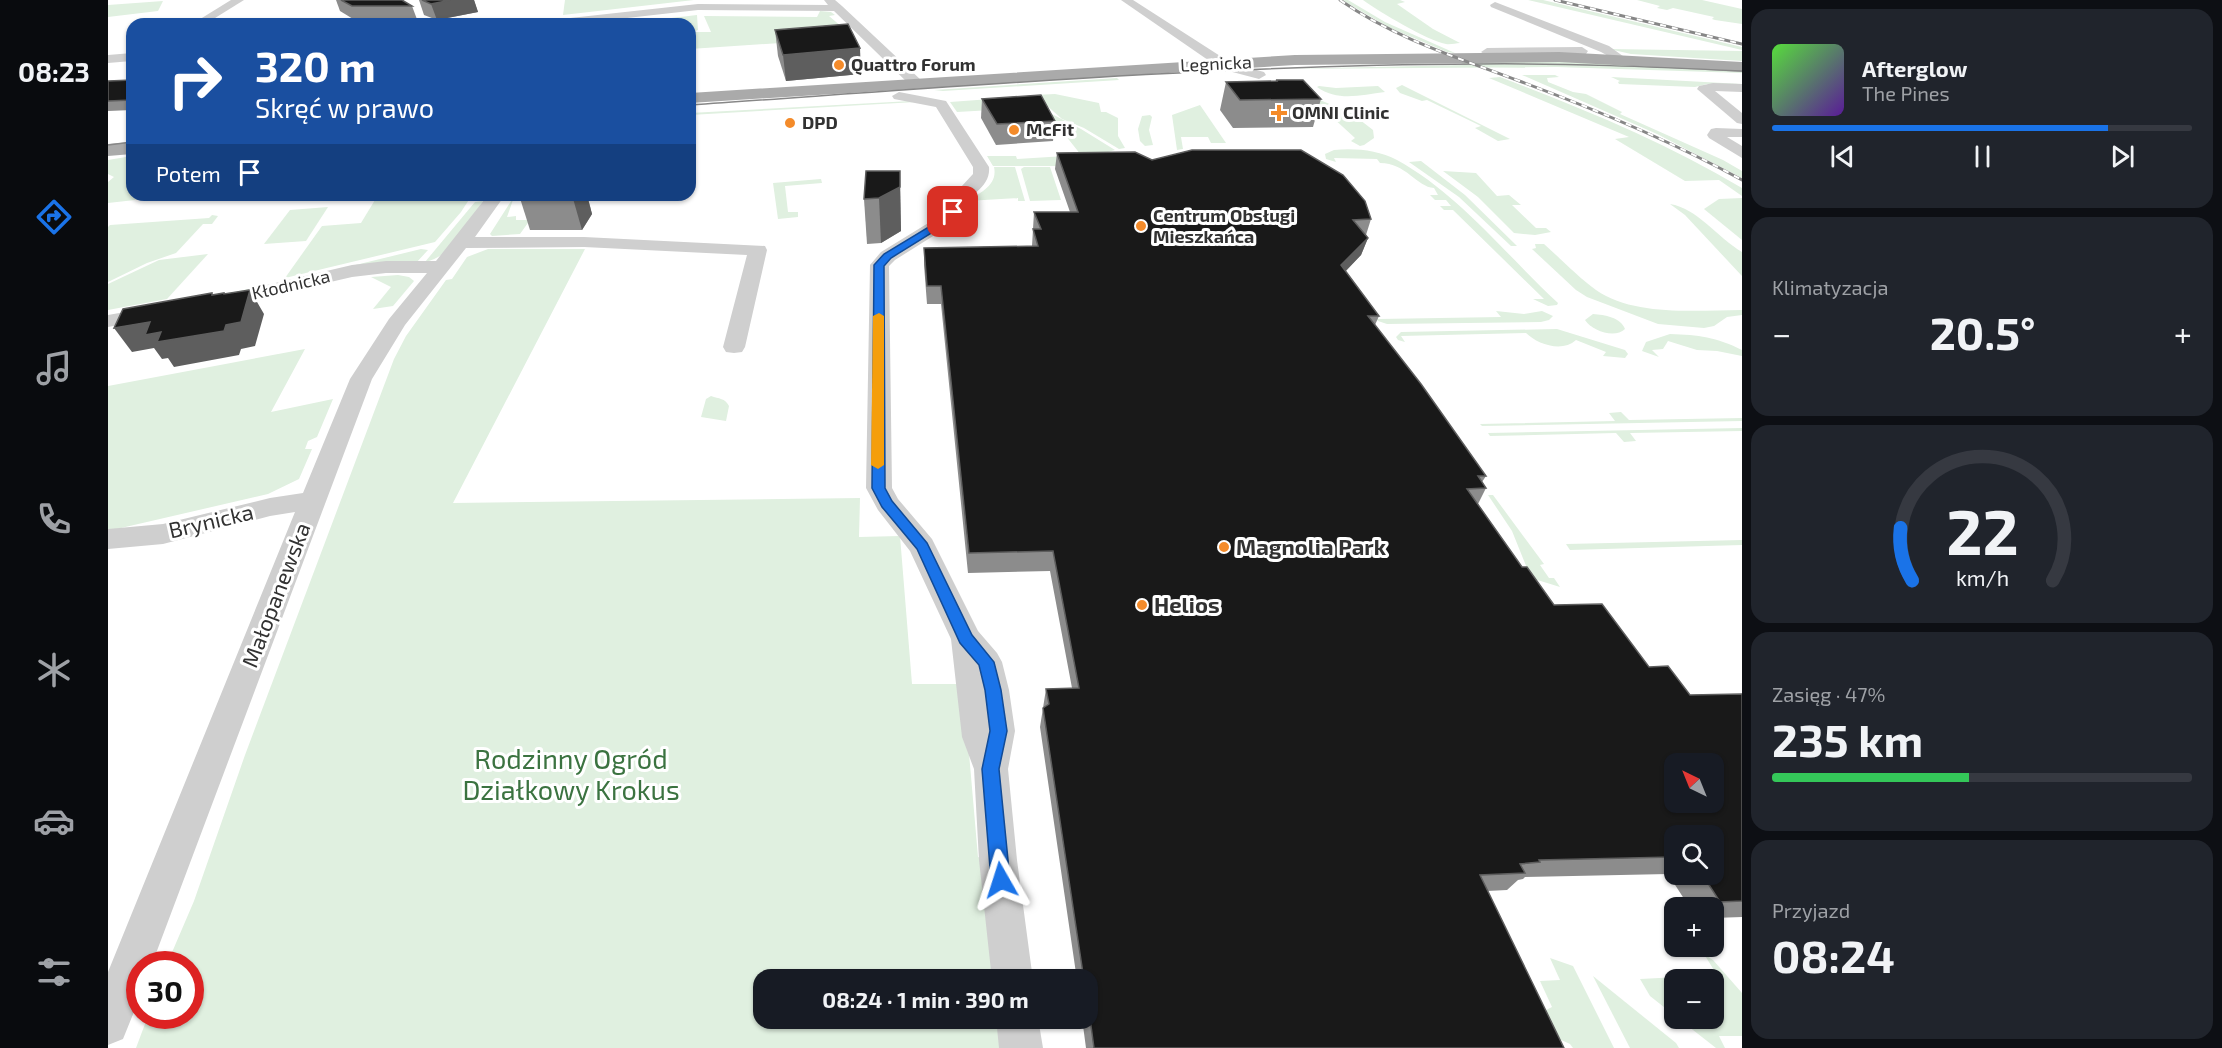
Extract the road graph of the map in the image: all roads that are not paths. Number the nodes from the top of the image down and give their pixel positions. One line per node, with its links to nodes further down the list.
1 (239, 0): 6 (street)
2 (1126, 0): 13 (street)
3 (833, 4): 8 (street); 17 (street)
4 (1495, 5): 10 (street)
5 (555, 10): 7 (street)
6 (208, 18)
7 (553, 18)
8 (601, 18)
9 (1487, 52): 10 (street)
10 (1616, 55): 13 (main road, Legnicka); 14 (main road, Legnicka)
11 (126, 58): 12 (street)
12 (108, 59)
13 (1222, 64): 15 (street); 17 (main road, Legnicka)
14 (1742, 67)
15 (1258, 75): 16 (main road, Legnicka); 19 (main road, Legnicka)
16 (1742, 76)
17 (917, 84): 21 (main road, Legnicka)
18 (1742, 88): 24 (street)
19 (960, 93): 20 (main road, Legnicka); 22 (street)
20 (899, 96): 22 (street); 23 (main road, Legnicka)
21 (696, 98)
22 (941, 104): 40 (street)
23 (696, 110)
24 (1742, 120)
25 (1742, 133): 30 (street)
26 (126, 134): 27 (main road)
27 (108, 136)
28 (126, 148): 29 (main road)
29 (108, 150)
30 (1742, 153)
31 (492, 201): 32 (street, Małopanewska)
32 (462, 243): 33 (street, Małopanewska); 37 (street)
33 (441, 267): 34 (street, Kłodnicka); 38 (street, Małopanewska)
34 (194, 306)
35 (174, 310): 36 (street)
36 (108, 321)
37 (734, 347)
38 (313, 501): 39 (street, Brynicka); 41 (street, Małopanewska)
39 (108, 539)
40 (1012, 969)
41 (108, 1024)
42 (1018, 1029): 43 (street)
43 (1021, 1048)

